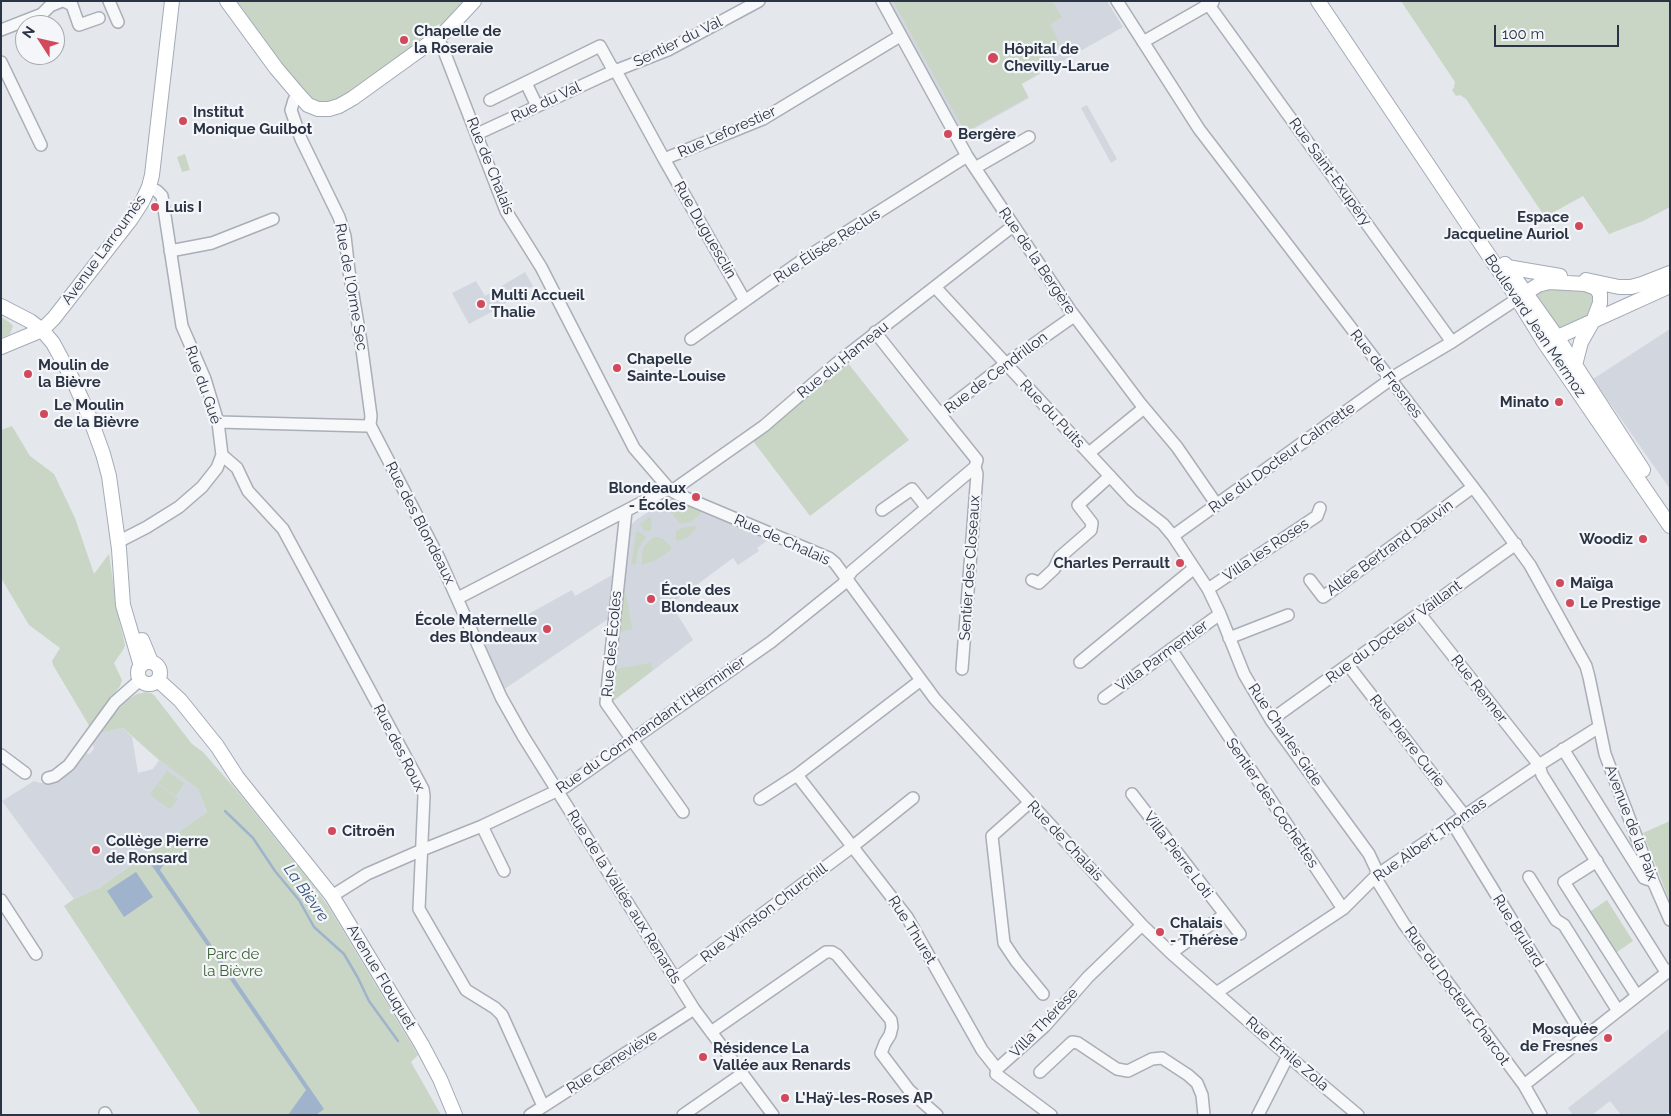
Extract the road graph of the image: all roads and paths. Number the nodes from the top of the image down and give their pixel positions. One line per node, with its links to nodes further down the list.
1 (63, 1): 12 (street); 14 (street)
2 (109, 1): 13 (street)
3 (172, 1): 32 (main road, Avenue Larroumès)
4 (226, 1): 19 (main road)
5 (474, 1): 16 (main road)
6 (759, 1): 20 (street, Sentier du Val)
7 (882, 1): 15 (street, Rue de la Bergère)
8 (1117, 1): 17 (street, Rue de Fresnes)
9 (1318, 1): 41 (main road, Boulevard Jean Mermoz)
10 (1328, 1): 36 (main road, Boulevard Jean Mermoz)
11 (1209, 2): 17 (street); 52 (street, Rue Saint-Exupéry)
12 (99, 18)
13 (118, 22)
14 (1, 30)
15 (900, 36): 29 (street, Rue de la Bergère); 30 (street, Rue Leforestier)
16 (438, 38): 22 (main road); 26 (street, Rue de Chalais)
17 (1143, 42): 56 (street, Rue de Fresnes)
18 (1, 62): 28 (street)
19 (276, 68): 22 (main road); 23 (main road)
20 (616, 71): 21 (street, Sentier du Val); 25 (street, Rue du Val); 30 (street, Rue Leforestier)
21 (526, 83): 24 (street, Sentier du Val); 25 (street)
22 (353, 98): 23 (main road)
23 (294, 100): 60 (street, Rue de l'Orme Sec)
24 (490, 100)
25 (537, 106): 26 (street, Rue du Val)
26 (477, 134): 66 (street, Rue de Chalais)
27 (1029, 137): 31 (street)
28 (40, 145)
29 (967, 156): 31 (street, Rue de la Bergère); 42 (street, Rue Élisée Reclus)
30 (664, 159): 42 (street, Rue Duguesclin)
31 (975, 168): 34 (street, Rue de la Bergère)
32 (149, 187): 35 (street, Rue du Gué); 48 (main road, Avenue Larroumès)
33 (273, 219): 35 (street)
34 (1013, 226): 40 (street, Rue du Hameau); 45 (street, Rue de la Bergère)
35 (170, 251): 59 (street, Rue du Gué)
36 (1507, 267): 38 (main road); 41 (main road, Boulevard Jean Mermoz)
37 (1670, 273): 38 (main road)
38 (1572, 279): 41 (main road); 46 (main road)
39 (1670, 286): 46 (main road)
40 (935, 287): 49 (street, Rue du Hameau); 54 (street, Rue du Puits)
41 (1521, 296): 47 (main road, Boulevard Jean Mermoz); 50 (main road, Boulevard Jean Mermoz); 52 (street, Rue du Docteur Calmette)
42 (745, 301): 51 (street, Rue Élisée Reclus)
43 (1, 306): 44 (main road)
44 (16, 314): 48 (main road); 53 (main road)
45 (1074, 316): 54 (street, Rue de Cendrillon); 57 (street, Rue de la Bergère)
46 (1594, 320): 50 (main road); 55 (main road)
47 (1536, 327): 50 (main road); 73 (main road, Boulevard Jean Mermoz)
48 (42, 330): 53 (main road, Avenue Larroumès); 75 (main road, Avenue Flouquet)
49 (875, 332): 58 (street); 66 (street, Rue du Hameau)
50 (1557, 337): 55 (main road, Boulevard Jean Mermoz)
51 (691, 339)
52 (1452, 342): 56 (street, Rue du Docteur Calmette)
53 (8, 344)
54 (1005, 364): 58 (street, Rue de Cendrillon); 61 (street, Rue du Puits)
55 (1575, 365): 71 (main road, Boulevard Jean Mermoz)
56 (1390, 379): 65 (street, Rue de Fresnes); 67 (street, Rue du Docteur Calmette)
57 (1144, 408): 61 (street); 67 (street, Rue de la Bergère)
58 (940, 414): 63 (street, Rue de Cendrillon)
59 (218, 422): 60 (street); 62 (street, Rue du Gué)
60 (370, 425): 82 (street, Rue des Blondeaux)
61 (1090, 454): 64 (street, Rue du Puits)
62 (222, 455): 75 (street); 113 (street, Rue des Roux)
63 (976, 467): 68 (street); 90 (street, Sentier des Closeaux)
64 (1110, 476): 74 (street, Rue du Puits); 79 (street)
65 (1473, 487): 76 (street, Rue de Fresnes); 80 (street, Allée Bertrand Dauvin)
66 (670, 490): 72 (street, Rue des Blondeaux); 78 (street, Rue de Chalais)
67 (1217, 505): 74 (street, Rue du Docteur Calmette)
68 (927, 508): 70 (street); 78 (street)
69 (1320, 508): 81 (street, Villa les Roses)
70 (882, 510)
71 (1670, 510)
72 (626, 511): 82 (street, Rue des Blondeaux); 96 (street, Rue des Écoles)
73 (1670, 526)
74 (1173, 536): 77 (street, Rue Charles Gide)
75 (118, 542): 91 (main road, Avenue Flouquet)
76 (1516, 544): 84 (street, Rue du Docteur Vaillant); 95 (street, Rue de Fresnes)
77 (1193, 569): 81 (street, Rue Charles Gide); 88 (street)
78 (847, 579): 92 (street, Rue de Chalais); 96 (street, Rue du Commandant l'Herminier)
79 (1032, 580)
80 (1310, 580)
81 (1208, 589): 83 (street, Rue Charles Gide)
82 (458, 598): 103 (street, Rue de la Vallée aux Renards)
83 (1220, 614): 86 (street, Rue Charles Gide); 87 (street, Villa Parmentier)
84 (1420, 614): 89 (street, Rue du Docteur Vaillant); 99 (street, Rue Renner)
85 (1288, 615): 86 (street)
86 (1229, 638): 94 (street, Rue Charles Gide)
87 (1170, 649): 93 (street, Villa Parmentier); 121 (street, Sentier des Cochettes)
88 (1080, 662)
89 (1348, 666): 94 (street, Rue du Docteur Vaillant); 109 (street, Rue Pierre Curie)
90 (962, 669)
91 (148, 674): 102 (street); 119 (main road, Avenue Flouquet)
92 (921, 680): 101 (street); 107 (street, Rue de Chalais)
93 (1104, 698)
94 (1271, 720): 116 (street, Rue Charles Gide)
95 (1599, 725): 97 (street, Rue Albert Thomas); 118 (street, Avenue de la Paix)
96 (632, 741): 103 (street, Rue du Commandant l'Herminier); 108 (street, Rue des Écoles)
97 (1563, 749): 99 (street, Rue Albert Thomas); 118 (street)
98 (1, 755): 100 (street)
99 (1538, 765): 109 (street, Rue Albert Thomas); 114 (street, Rue Renner)
100 (25, 773)
101 (797, 775): 106 (street); 112 (street, Rue Thuret)
102 (48, 778)
103 (558, 791): 111 (street, Rue du Commandant l'Herminier); 129 (street, Rue de la Vallée aux Renards)
104 (1132, 794): 122 (street, Villa Pierre Loti)
105 (913, 798): 112 (street, Rue Winston Churchill)
106 (760, 799)
107 (1029, 803): 124 (street, Rue de Chalais); 131 (street)
108 (683, 812)
109 (1465, 816): 110 (street, Rue Albert Thomas)
110 (1453, 824): 116 (street, Rue Albert Thomas); 136 (street, Rue Brulard)
111 (482, 826): 113 (street, Rue du Commandant l'Herminier); 115 (street)
112 (852, 847): 129 (street, Rue Winston Churchill); 138 (street, Rue Thuret)
113 (422, 850): 119 (street, Rue du Commandant l'Herminier); 142 (street, Rue des Roux)
114 (1597, 861): 128 (street, Rue Renner); 132 (street)
115 (504, 871)
116 (1377, 875): 121 (street, Rue Albert Thomas); 141 (street, Rue du Docteur Charcot)
117 (1529, 877): 134 (street)
118 (1653, 881): 123 (street, Avenue de la Paix)
119 (332, 896): 143 (main road, Avenue Flouquet)
120 (1, 900): 127 (street)
121 (1343, 909): 130 (street, Rue Albert Thomas)
122 (1224, 915): 125 (street, Villa Pierre Loti); 126 (street)
123 (1670, 920)
124 (1142, 925): 126 (street, Rue de Chalais); 138 (street, Villa Thérèse)
125 (1240, 934)
126 (1171, 953): 130 (street, Rue de Chalais)
127 (36, 954)
128 (1668, 971): 132 (street)
129 (675, 979): 133 (street, Rue de la Vallée aux Renards)
130 (1216, 993): 137 (street, Rue Émile Zola)
131 (1043, 994)
132 (1637, 996): 134 (street)
133 (694, 1009): 135 (street, Rue de la Vallée aux Renards); 142 (street, Rue Geneviève)
134 (1618, 1011): 136 (street)
135 (711, 1032): 140 (street, Rue de la Vallée aux Renards); 147 (street)
136 (1584, 1038): 141 (street)
137 (1288, 1056): 150 (street); 151 (street, Rue Émile Zola)
138 (997, 1069): 148 (street, Villa Thérèse)
139 (1040, 1072): 149 (street)
140 (742, 1074): 145 (street); 146 (street, Rue de la Vallée aux Renards)
141 (1524, 1086): 152 (street, Rue du Docteur Charcot)
142 (543, 1106): 144 (street, Rue Geneviève)
143 (455, 1115)
144 (530, 1115)
145 (683, 1115)
146 (773, 1115)
147 (937, 1115)
148 (1051, 1115)
149 (1204, 1115)
150 (1258, 1115)
151 (1358, 1115)
152 (1541, 1115)

